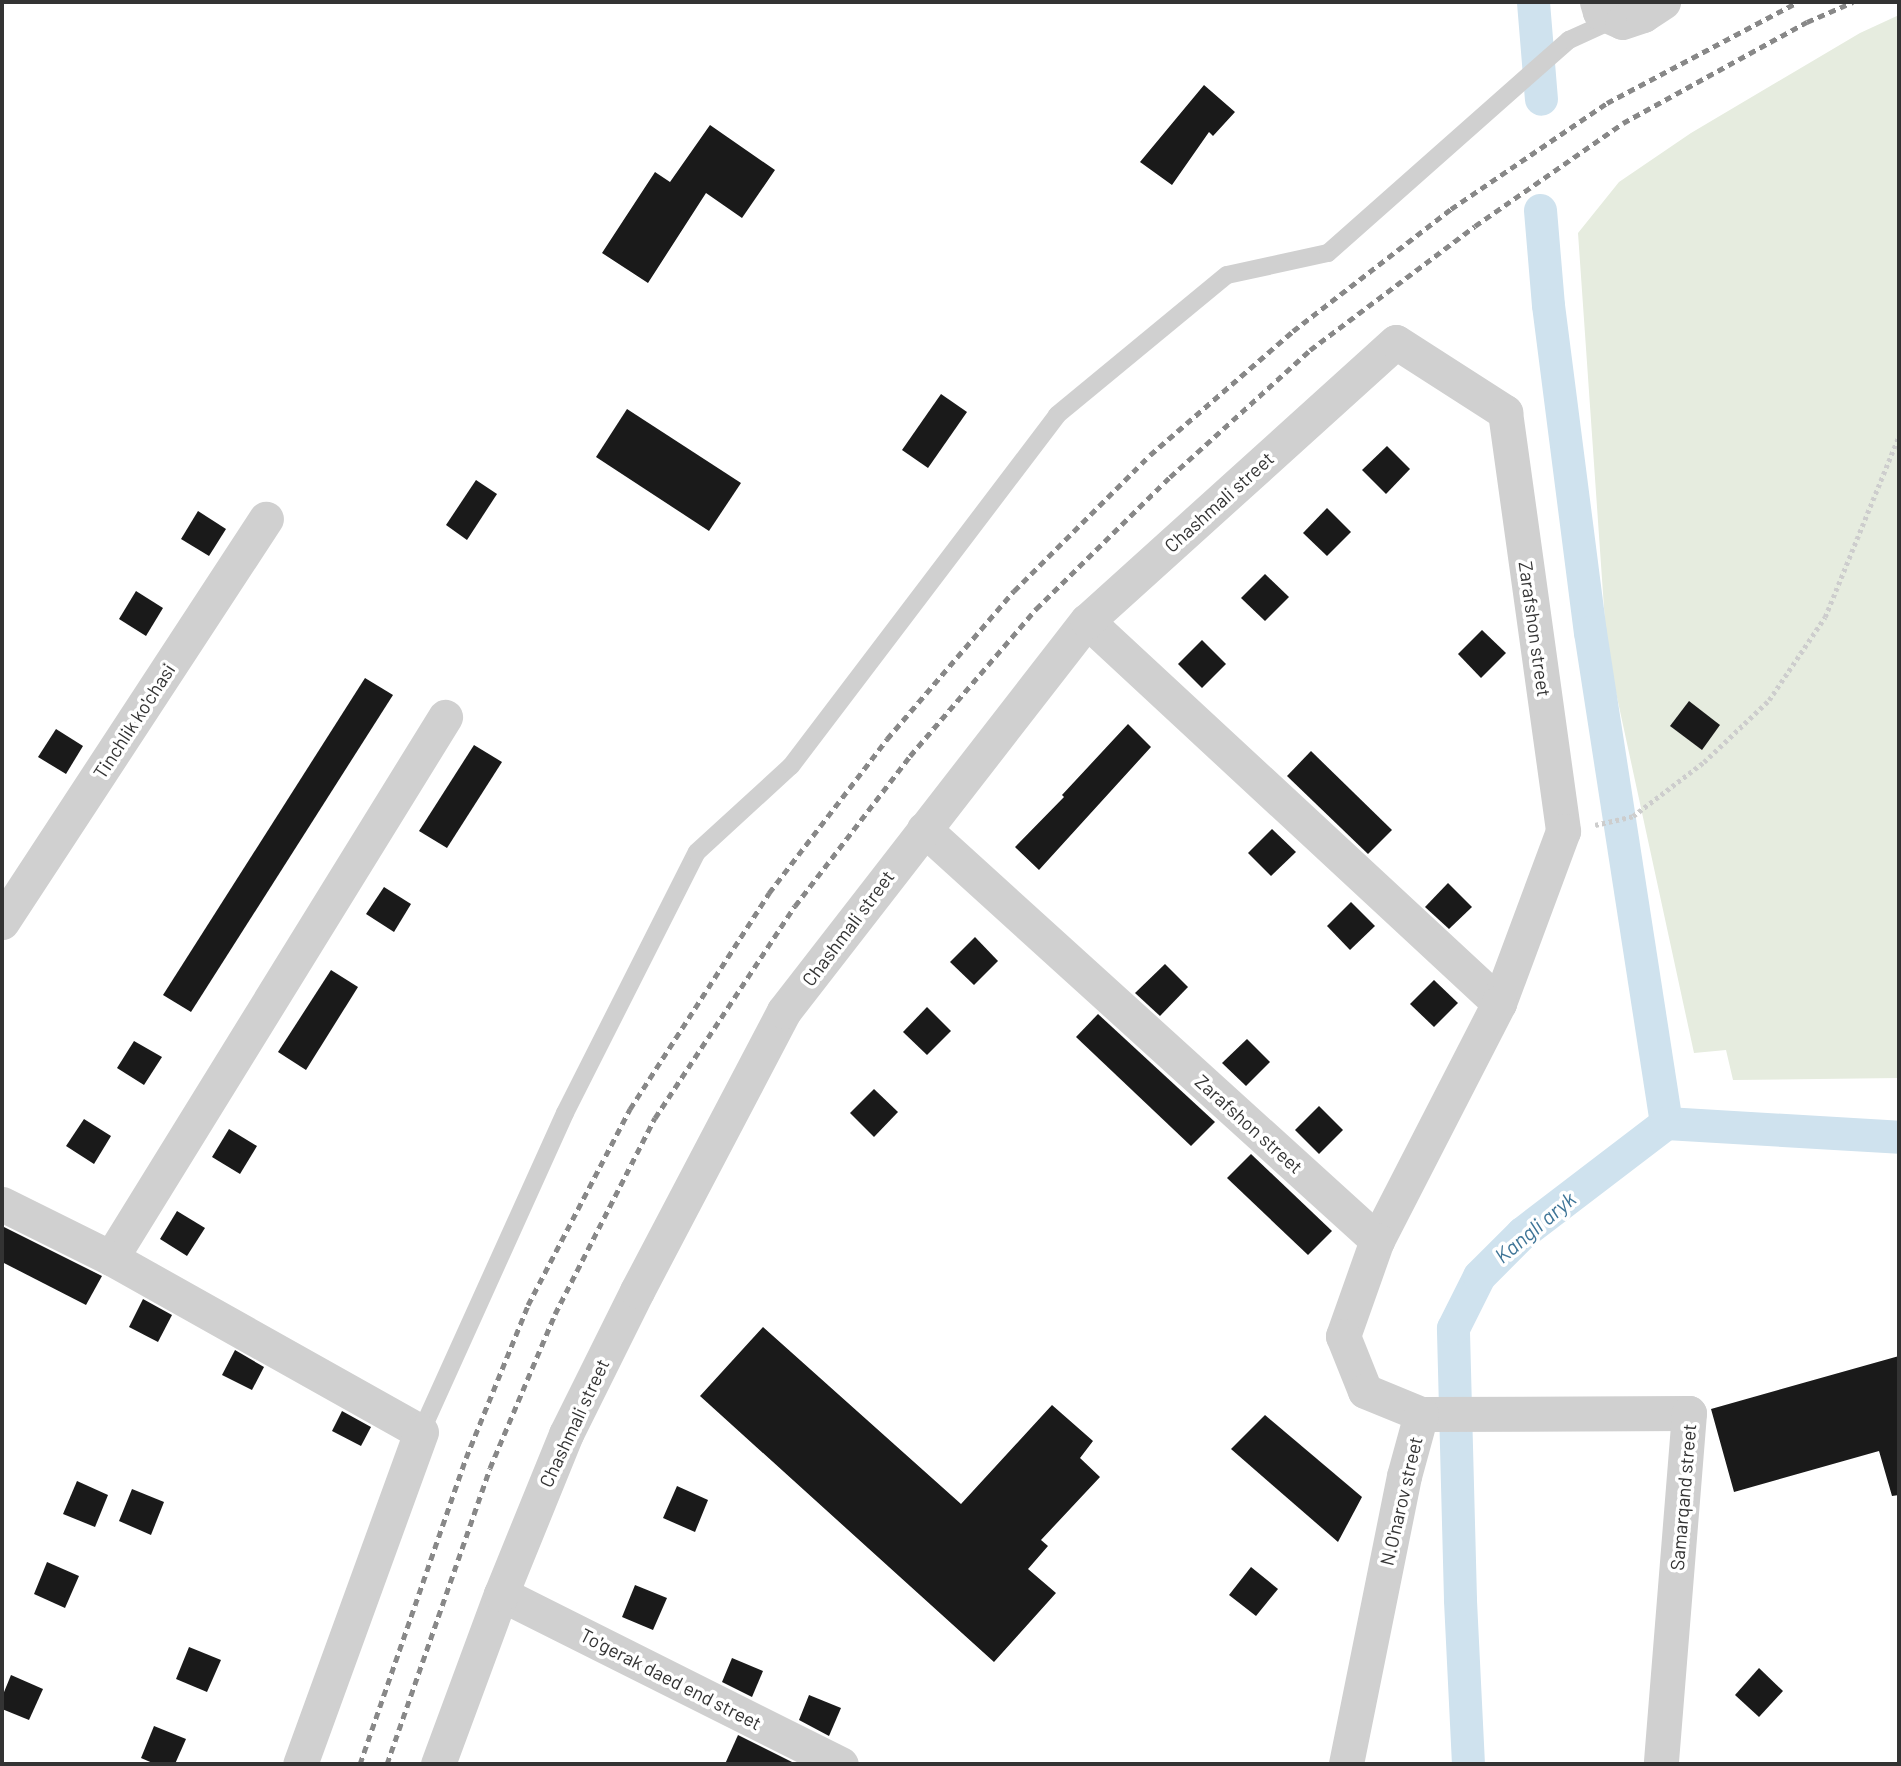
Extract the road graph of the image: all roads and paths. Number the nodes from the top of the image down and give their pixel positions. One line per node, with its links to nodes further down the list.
1 (1663, 2): 2 (street)
2 (1606, 10): 16 (lane)
3 (1505, 412): 6 (street, Chashmali street); 11 (street, Zarafshon street)
4 (1899, 436): 8 (path)
5 (266, 519): 10 (street, Tinchlik ko'chasi)
6 (1087, 621): 9 (street, Chashmali street); 11 (street)
7 (445, 717): 14 (street)
8 (1588, 827)
9 (924, 829): 13 (street, Zarafshon street); 17 (street, Chashmali street)
10 (2, 922)
11 (1499, 1003): 13 (street, Zarafshon street)
12 (2, 1204): 14 (street)
13 (1377, 1240): 15 (street, N.O'narov street)
14 (111, 1258): 16 (street)
15 (1421, 1414): 21 (street, N.O'narov street); 22 (street, Samarqand street)
16 (421, 1432): 18 (street)
17 (501, 1594): 19 (street, Chashmali street); 20 (street, To'gerak daed end street)
18 (300, 1764)
19 (438, 1764)
20 (841, 1764)
21 (1346, 1764)
22 (1661, 1764)

